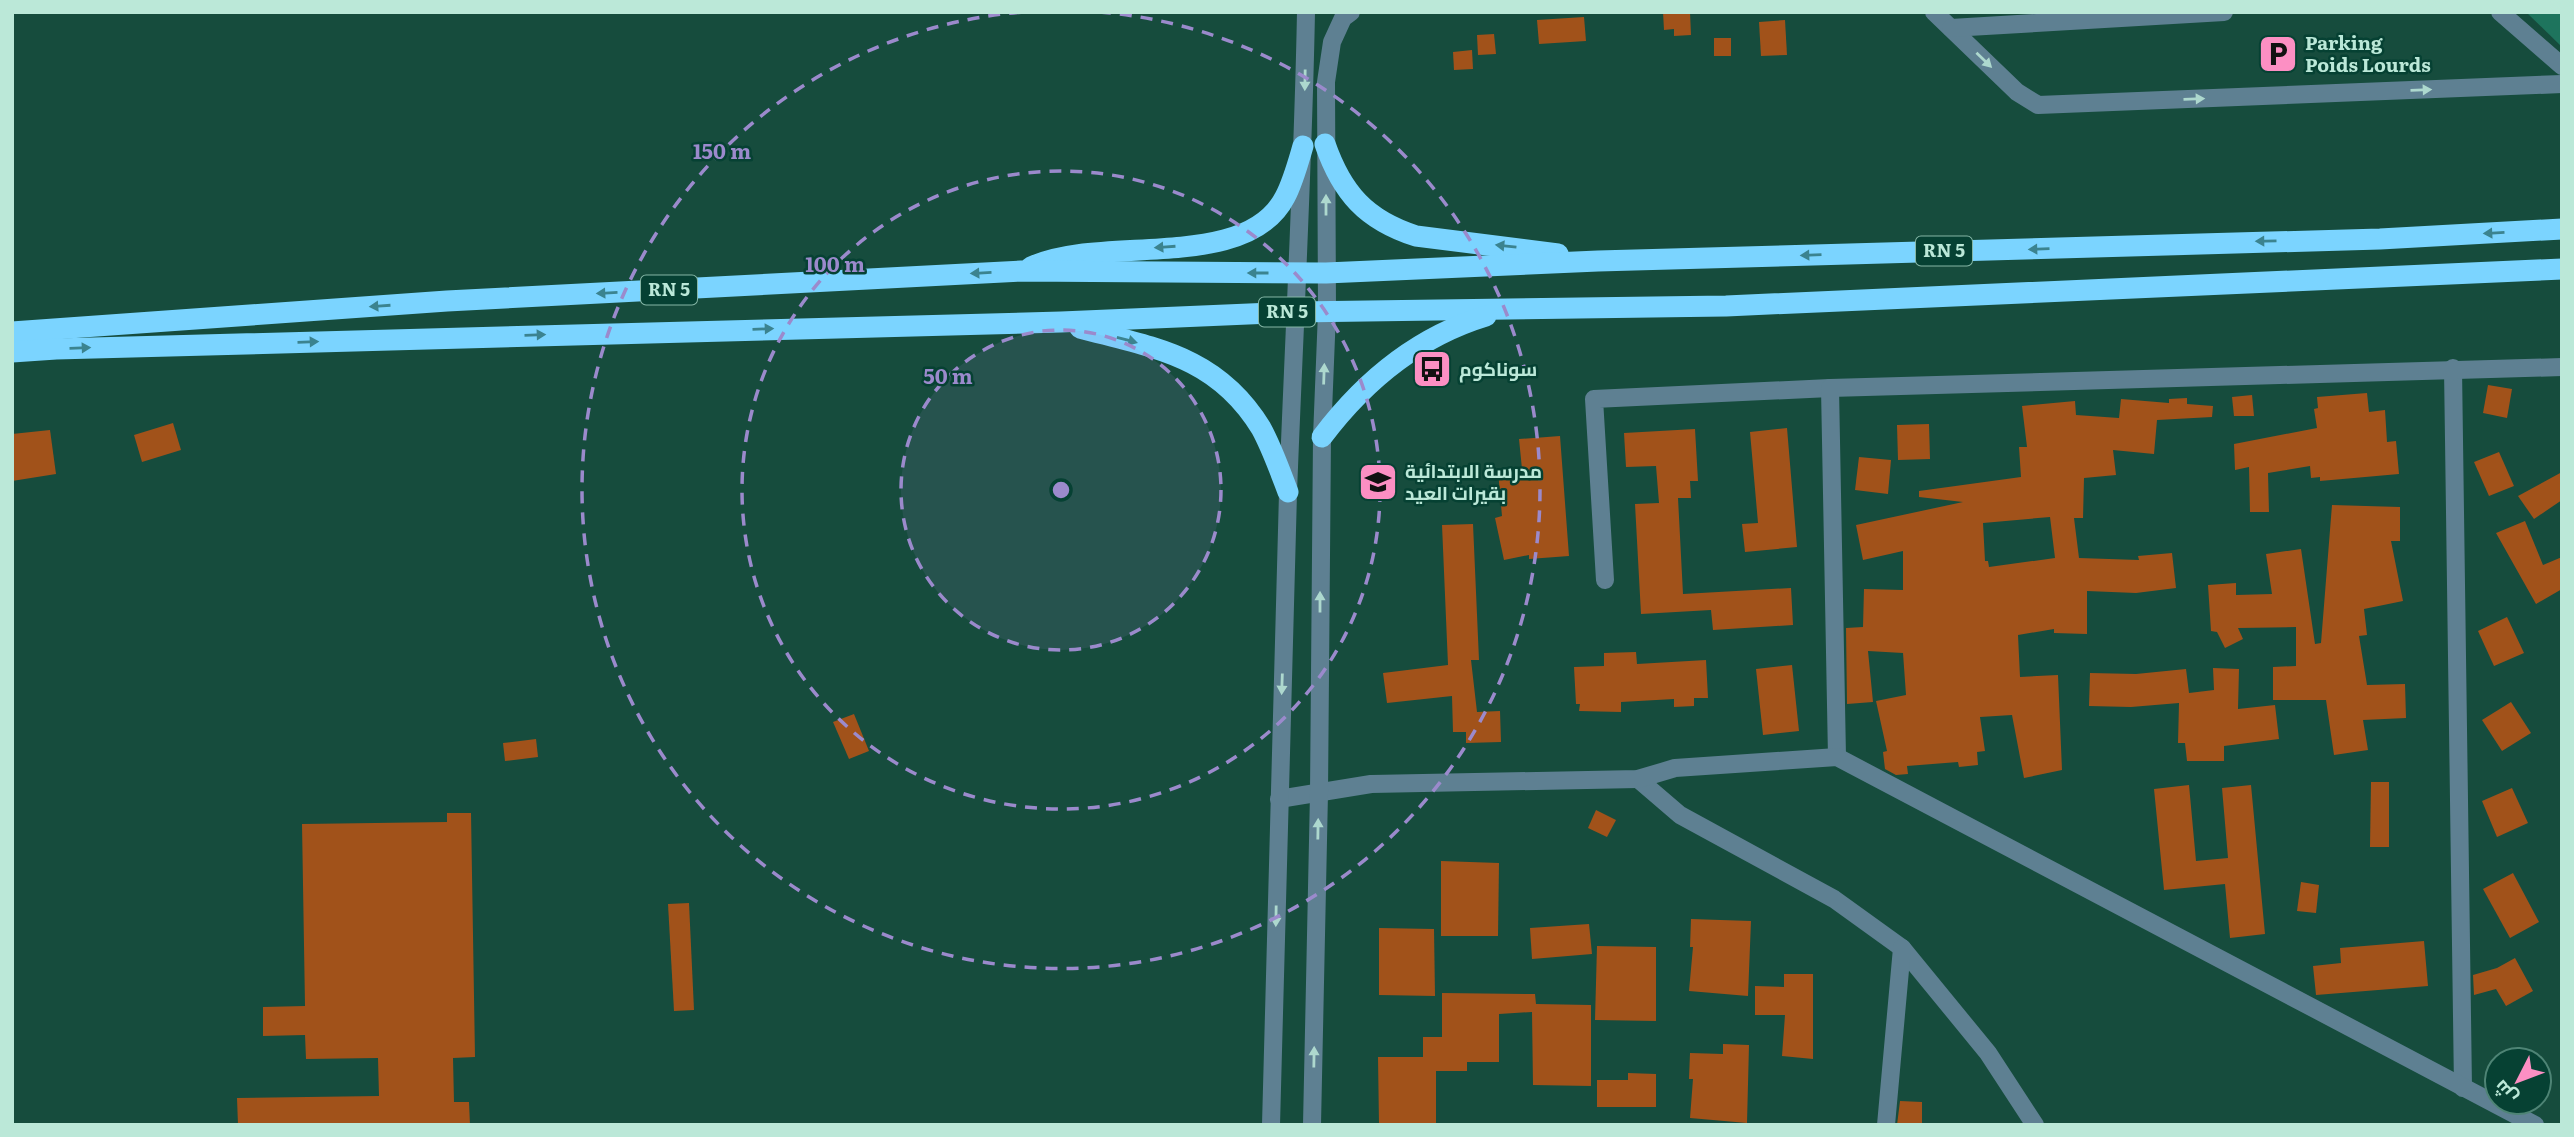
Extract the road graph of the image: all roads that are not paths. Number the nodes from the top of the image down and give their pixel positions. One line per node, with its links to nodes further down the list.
1 (1306, 12): 10 (street, one-way to 10)
2 (1351, 12): 9 (street)
3 (1934, 12): 6 (street)
4 (2224, 12): 6 (street)
5 (2500, 12): 7 (street)
6 (1951, 28): 8 (street, one-way to 8)
7 (2562, 66)
8 (2562, 84)
9 (1325, 144): 12 (highway, one-way to 9); 16 (street, one-way to 9)
10 (1303, 146): 14 (highway, one-way to 14); 15 (street)
11 (2562, 229): 12 (highway, RN 5, one-way to 12)
12 (1598, 261): 16 (highway, RN 5)
13 (2562, 270): 17 (highway, RN 5)
14 (1021, 271): 15 (highway, RN 5, one-way to 14); 21 (highway, RN 5, one-way to 21)
15 (1297, 273): 16 (highway, RN 5); 18 (street)
16 (1326, 273): 19 (street)
17 (1504, 310): 19 (highway, RN 5); 26 (highway)
18 (1296, 312): 19 (highway, RN 5); 20 (highway, RN 5); 27 (street)
19 (1327, 312): 26 (street, one-way to 19)
20 (1061, 323): 22 (highway, RN 5, one-way to 20); 27 (highway, one-way to 27)
21 (12, 332)
22 (12, 352)
23 (2562, 367): 24 (street)
24 (2453, 368): 25 (street); 34 (street)
25 (1830, 388): 28 (street); 29 (street)
26 (1322, 436): 31 (street, one-way to 26)
27 (1288, 492): 32 (street, one-way to 32)
28 (1605, 580)
29 (1837, 757): 30 (street); 34 (street)
30 (1638, 779): 31 (street); 33 (street)
31 (1319, 793): 32 (street); 36 (street, one-way to 31)
32 (1279, 799): 35 (street, one-way to 35)
33 (1902, 948): 37 (street); 38 (street)
34 (2463, 1088): 39 (street)
35 (1272, 1125)
36 (1312, 1125)
37 (1886, 1125)
38 (2035, 1125)
39 (2535, 1125)

